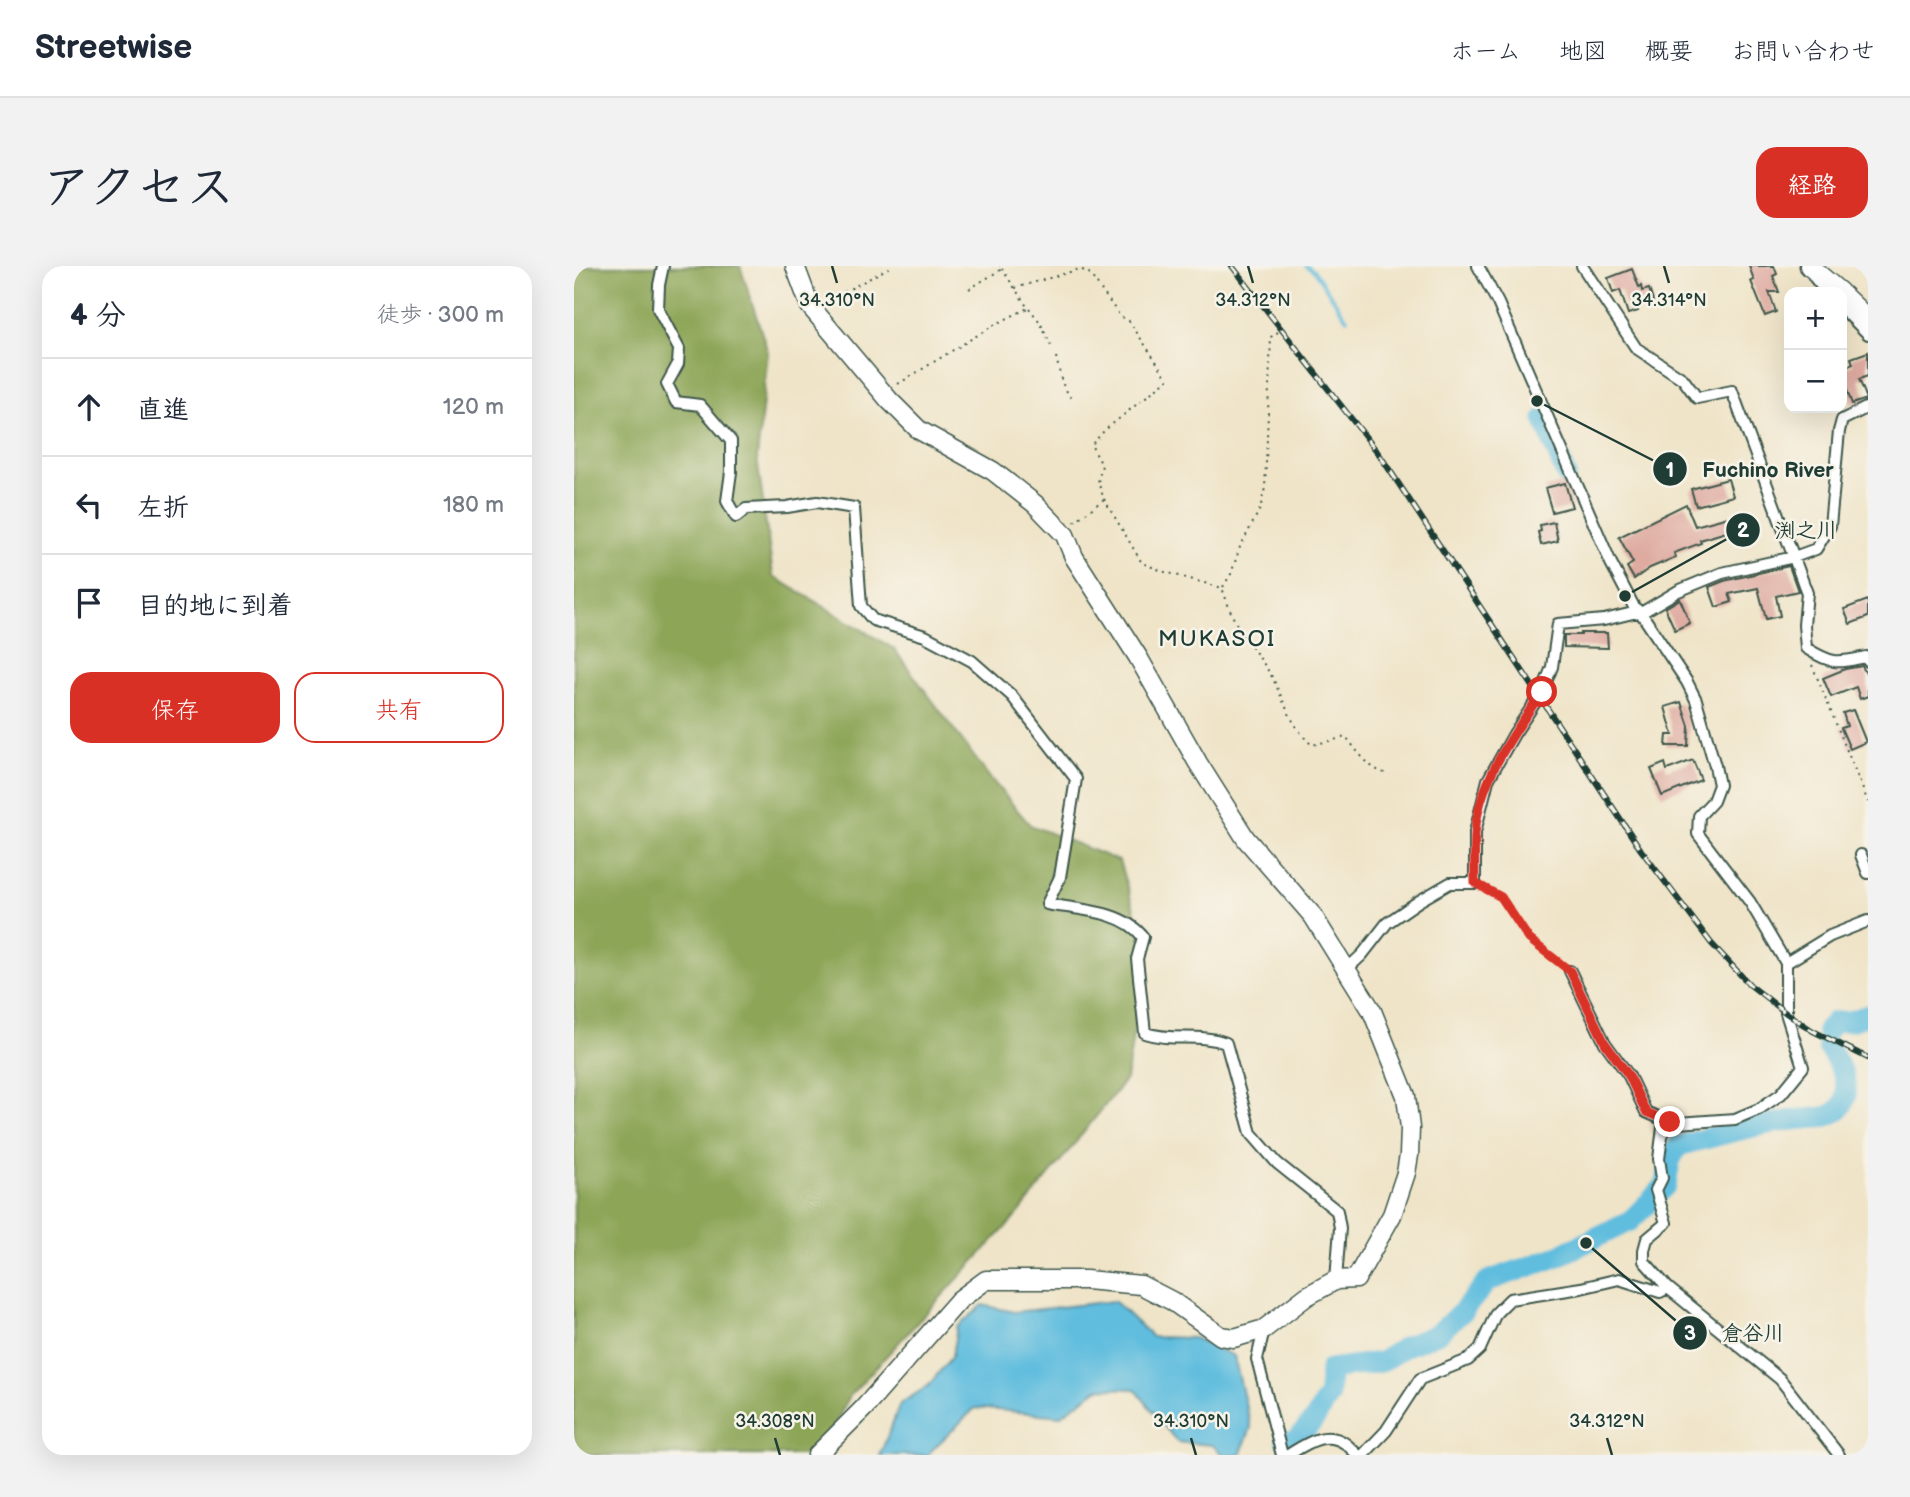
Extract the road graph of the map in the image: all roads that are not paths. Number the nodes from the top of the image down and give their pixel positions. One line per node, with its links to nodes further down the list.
1 (663, 266): 23 (street)
2 (795, 266): 20 (main road)
3 (1478, 266): 14 (street)
4 (1581, 266): 13 (street)
5 (1807, 266): 6 (street); 7 (main road)
6 (1822, 287)
7 (1833, 287)
8 (1847, 299): 10 (main road)
9 (1847, 313): 11 (street)
10 (1868, 318)
11 (1868, 334)
12 (1868, 407): 13 (street)
13 (1794, 557): 14 (street); 15 (street)
14 (1641, 613): 19 (street); 20 (street)
15 (1868, 661)
16 (1861, 855): 17 (street)
17 (1868, 873)
18 (1868, 921): 19 (street)
19 (1786, 963): 22 (street)
20 (1347, 969): 23 (main road)
21 (1570, 971): 22 (street)
22 (1664, 1121): 24 (street)
23 (1336, 1280): 25 (main road)
24 (1668, 1287): 29 (street); 30 (street)
25 (1264, 1329): 26 (main road); 27 (street)
26 (817, 1455)
27 (1282, 1455)
28 (1288, 1455): 29 (street)
29 (1361, 1455)
30 (1839, 1455)

